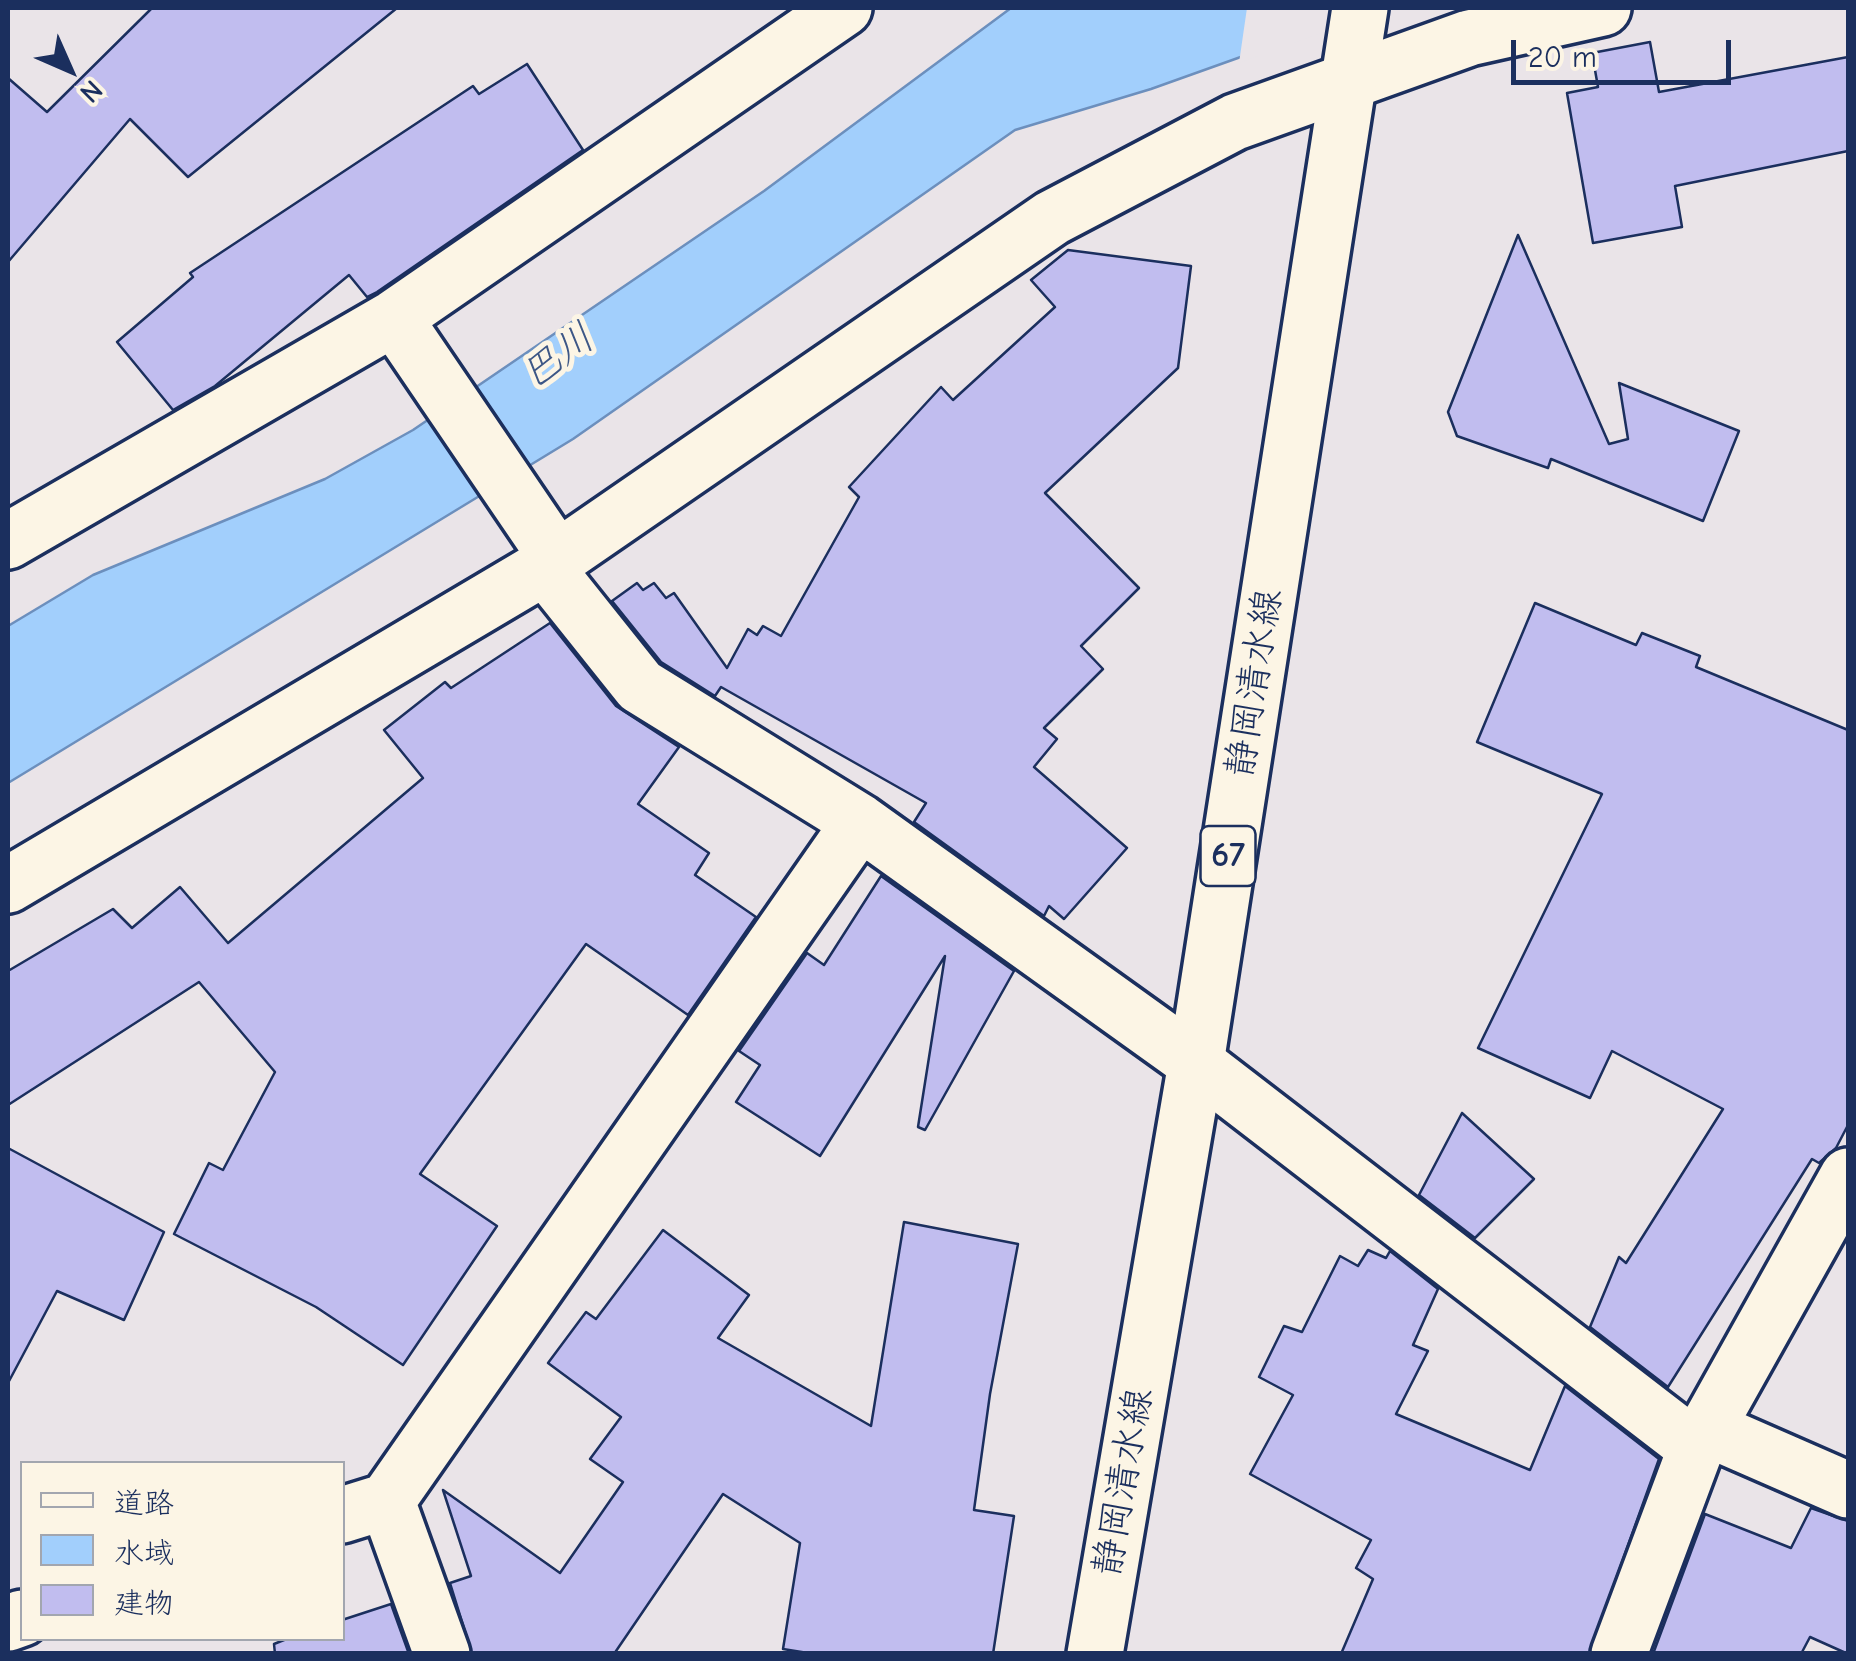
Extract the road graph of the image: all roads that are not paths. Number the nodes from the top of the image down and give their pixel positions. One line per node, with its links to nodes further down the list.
1 (844, 8): 4 (street)
2 (1603, 8): 3 (street)
3 (1354, 49): 6 (street); 9 (street, 静岡清水線 / 67)
4 (401, 330): 5 (street); 6 (street)
5 (8, 541)
6 (546, 551): 7 (street); 8 (street)
7 (860, 822): 9 (street); 13 (street)
8 (8, 886)
9 (1196, 1063): 11 (street); 15 (street, 静岡清水線 / 67)
10 (1848, 1176): 11 (street)
11 (1701, 1438): 12 (street); 16 (street)
12 (1848, 1490)
13 (365, 1508): 14 (street)
14 (442, 1654)
15 (1095, 1654)
16 (1619, 1654)

